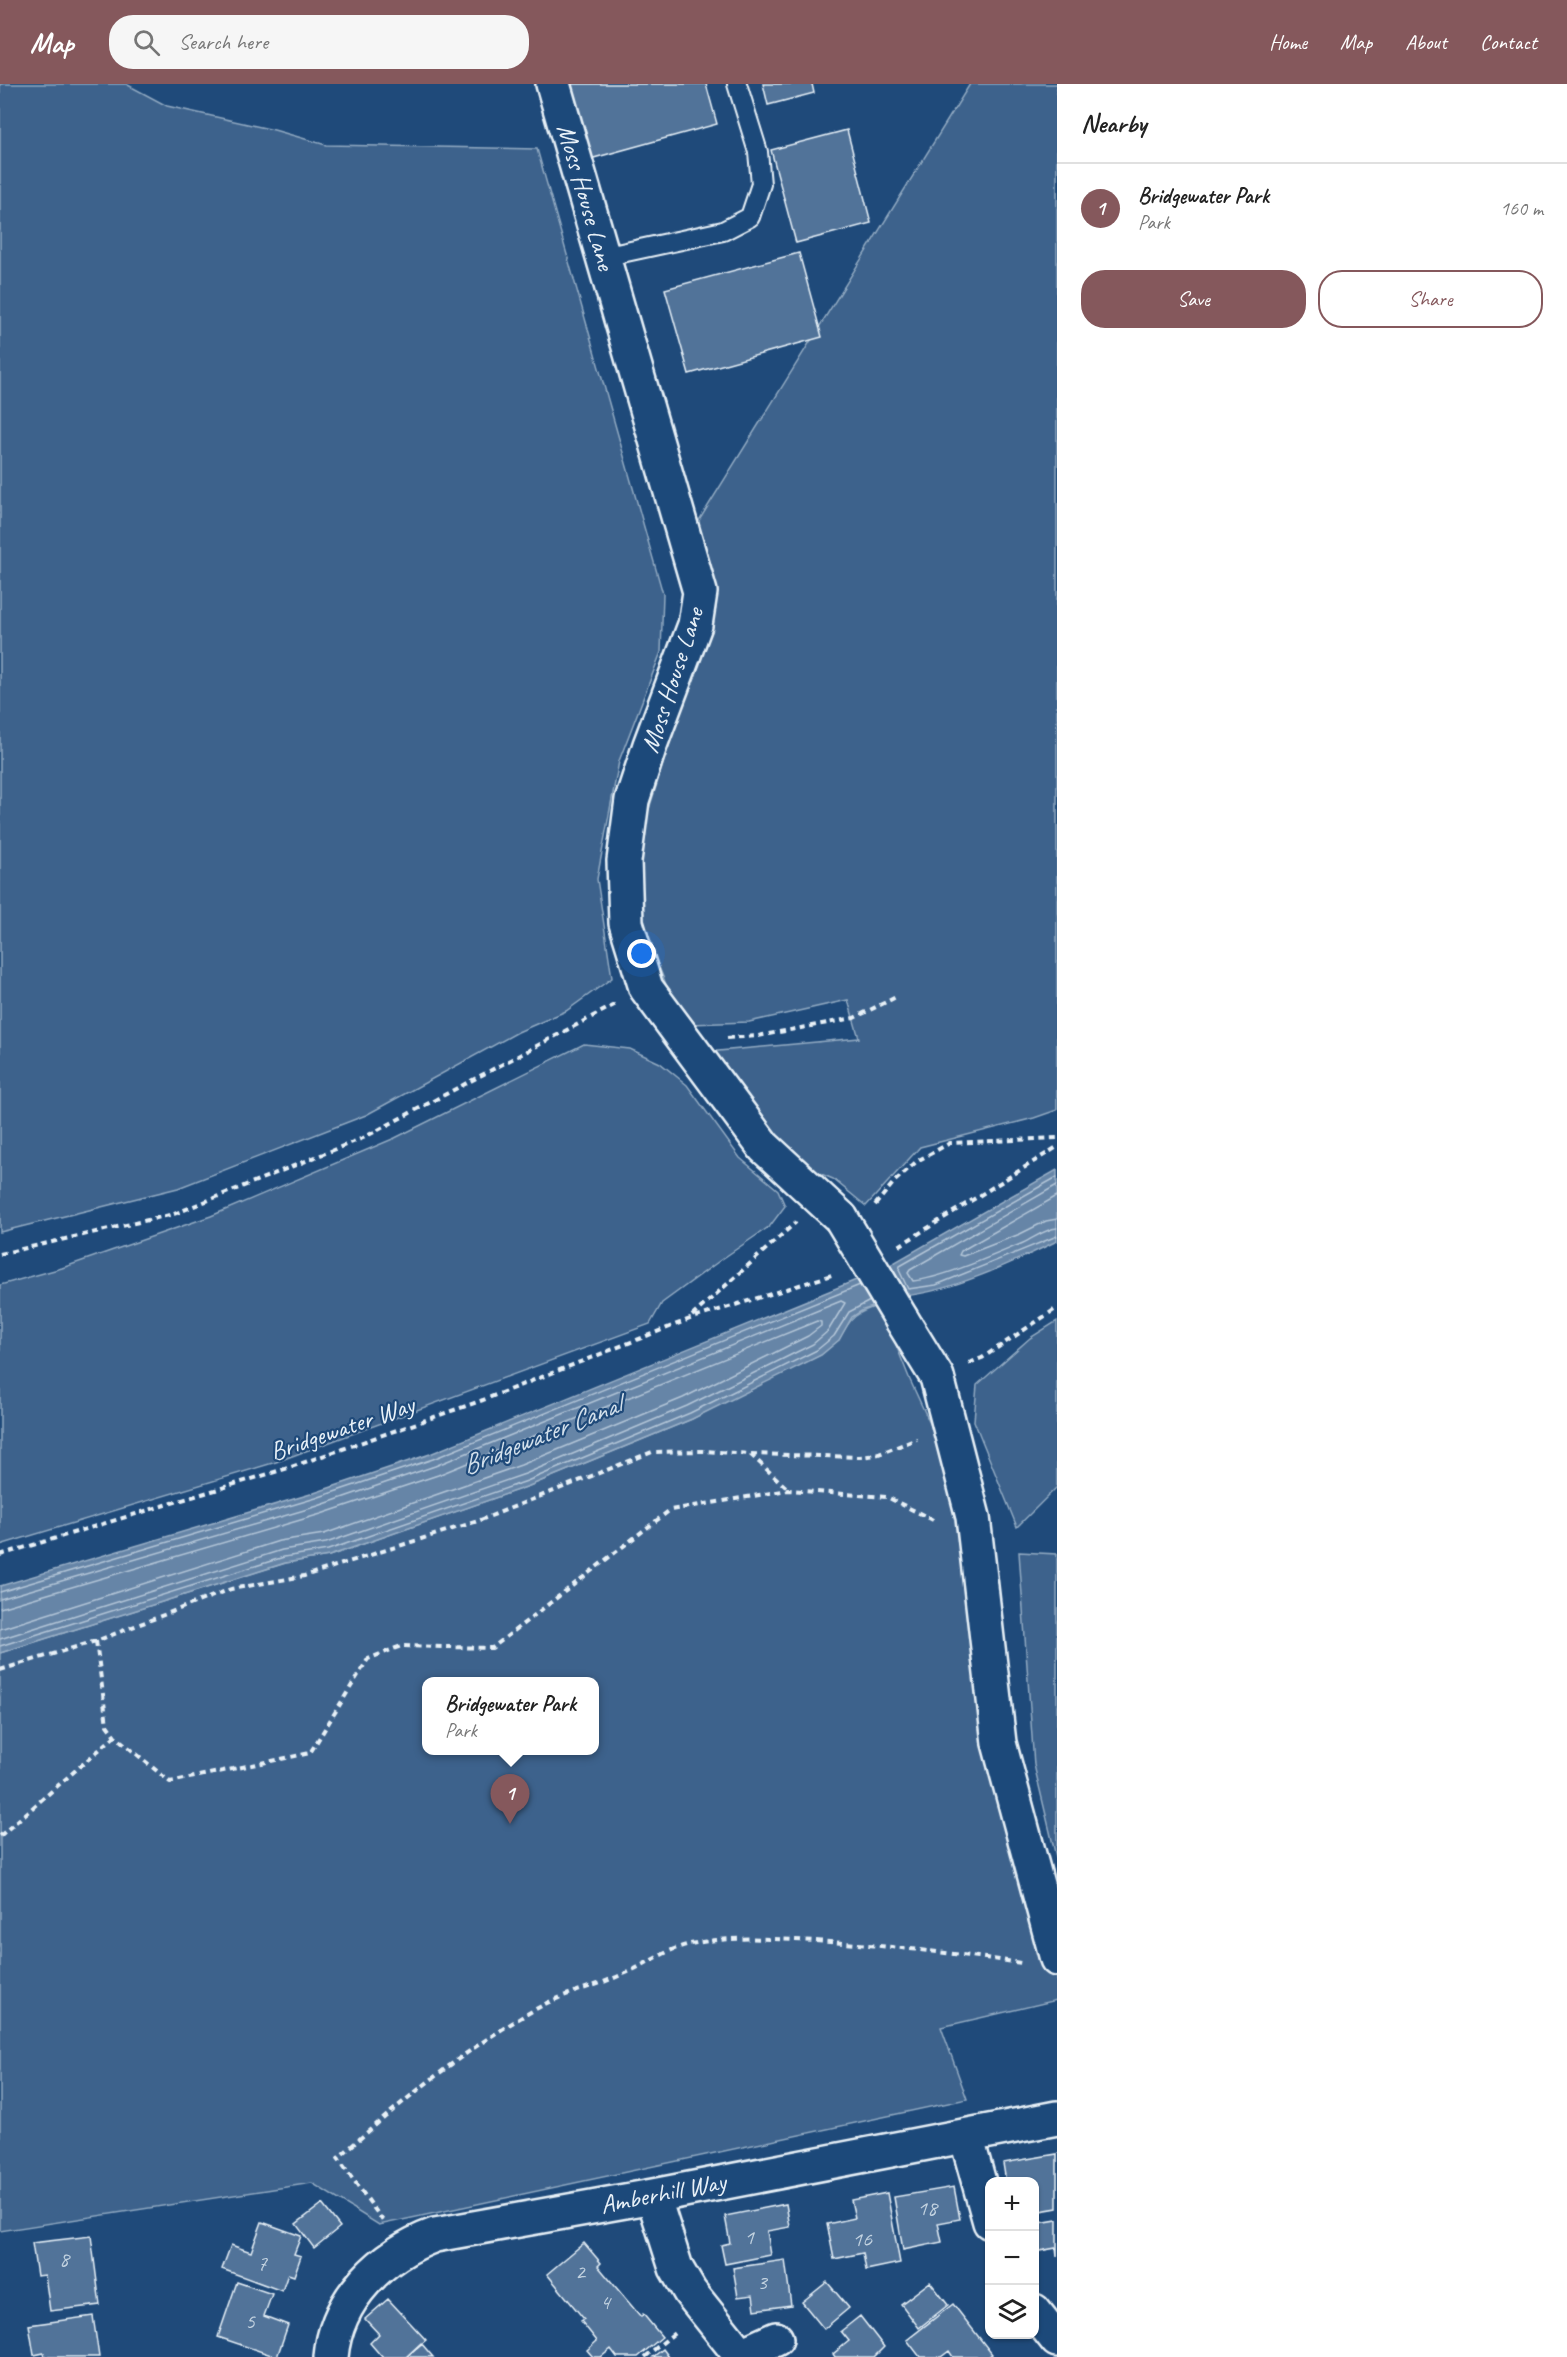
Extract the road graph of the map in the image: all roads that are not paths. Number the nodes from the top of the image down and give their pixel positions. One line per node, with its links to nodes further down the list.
1 (553, 84): 3 (street, Moss House Lane)
2 (737, 84): 3 (lane)
3 (603, 257): 4 (street, Moss House Lane, bridge)
4 (1057, 1959)
5 (1057, 2118): 6 (street, Amberhill Way)
6 (966, 2136): 7 (street, Amberhill Way); 8 (street)
7 (653, 2196): 12 (street); 13 (street, Amberhill Way)
8 (985, 2204)
9 (1039, 2316): 11 (street)
10 (776, 2340): 12 (street)
11 (1057, 2340)
12 (741, 2356)
13 (331, 2357)

